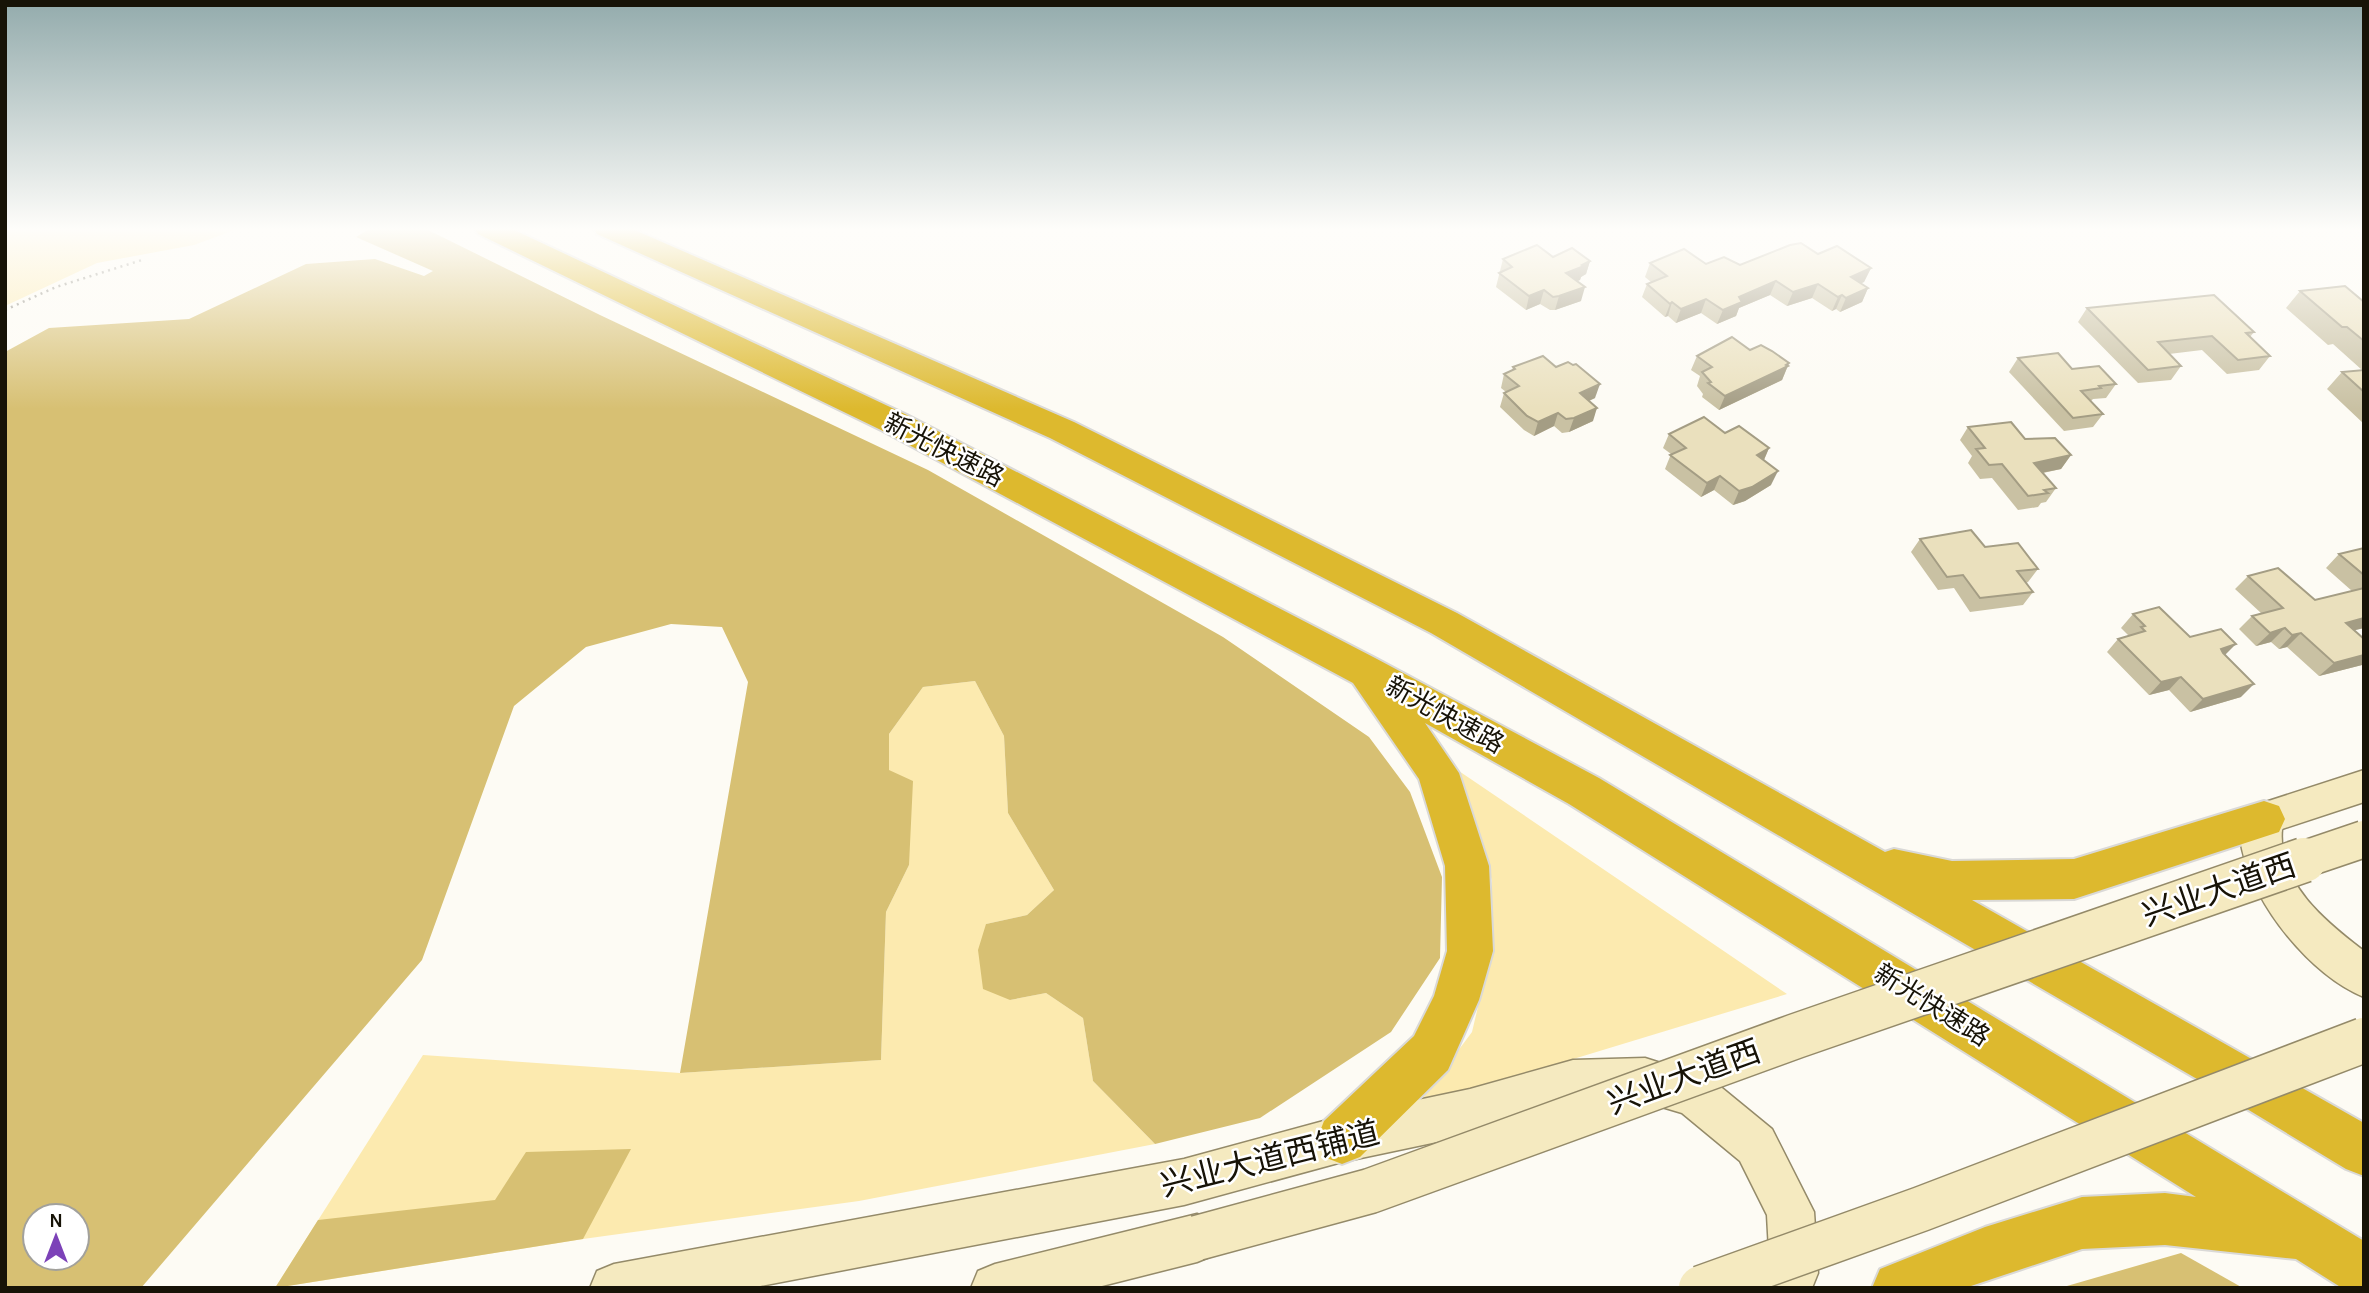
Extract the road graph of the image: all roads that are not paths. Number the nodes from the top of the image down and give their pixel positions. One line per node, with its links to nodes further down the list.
1 (614, 288): 3 (highway, 新光快速路)
2 (743, 288): 7 (highway)
3 (1363, 670): 10 (highway); 12 (highway, 新光快速路)
4 (2364, 786): 5 (street)
5 (2264, 820): 7 (highway); 8 (street)
6 (2364, 839): 15 (street, 兴业大道西, bridge)
7 (1858, 861): 11 (highway)
8 (2364, 977)
9 (2364, 1040): 16 (street, bridge)
10 (1342, 1139): 14 (street, 兴业大道西铺道); 17 (street, 兴业大道西铺道)
11 (2364, 1150)
12 (2306, 1235): 13 (highway, 新光快速路); 18 (highway)
13 (2364, 1271)
14 (614, 1288)
15 (995, 1288)
16 (1701, 1288)
17 (1786, 1288)
18 (1899, 1288)

